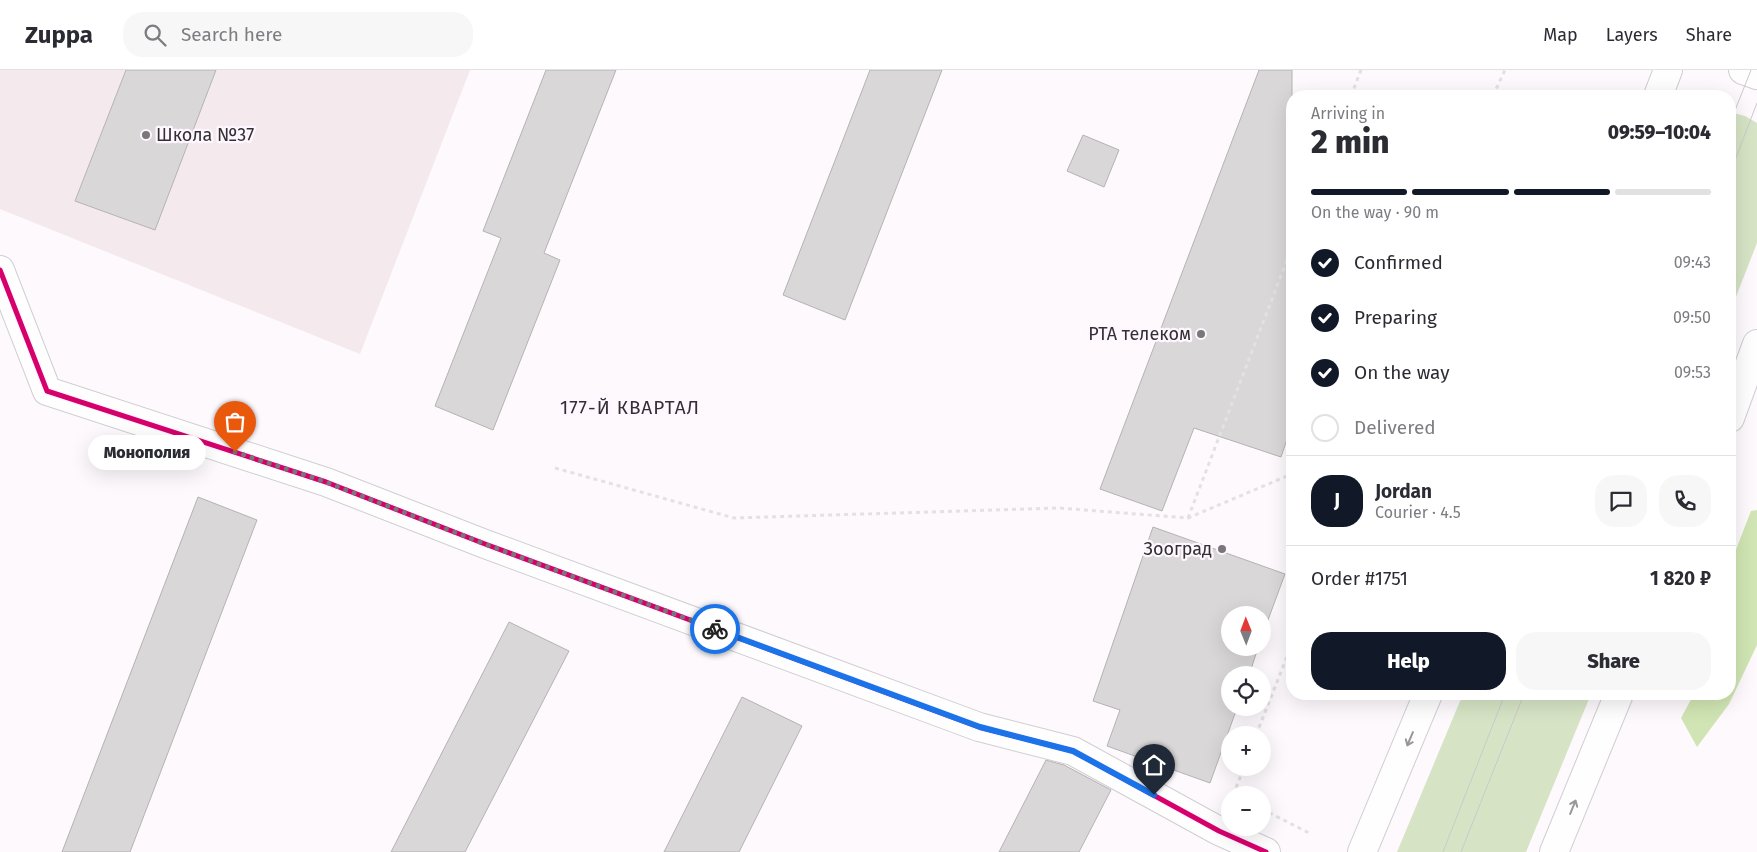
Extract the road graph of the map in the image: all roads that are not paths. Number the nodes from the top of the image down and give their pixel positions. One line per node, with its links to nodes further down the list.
1 (1668, 70): 4 (street)
2 (1743, 70): 3 (street)
3 (1757, 76)
4 (1660, 90)
5 (0, 270): 10 (street)
6 (1757, 344): 7 (street)
7 (1736, 402)
8 (1425, 700): 11 (street, one-way to 11)
9 (1617, 700): 12 (street, one-way to 9)
10 (1266, 852)
11 (1362, 852)
12 (1554, 852)

